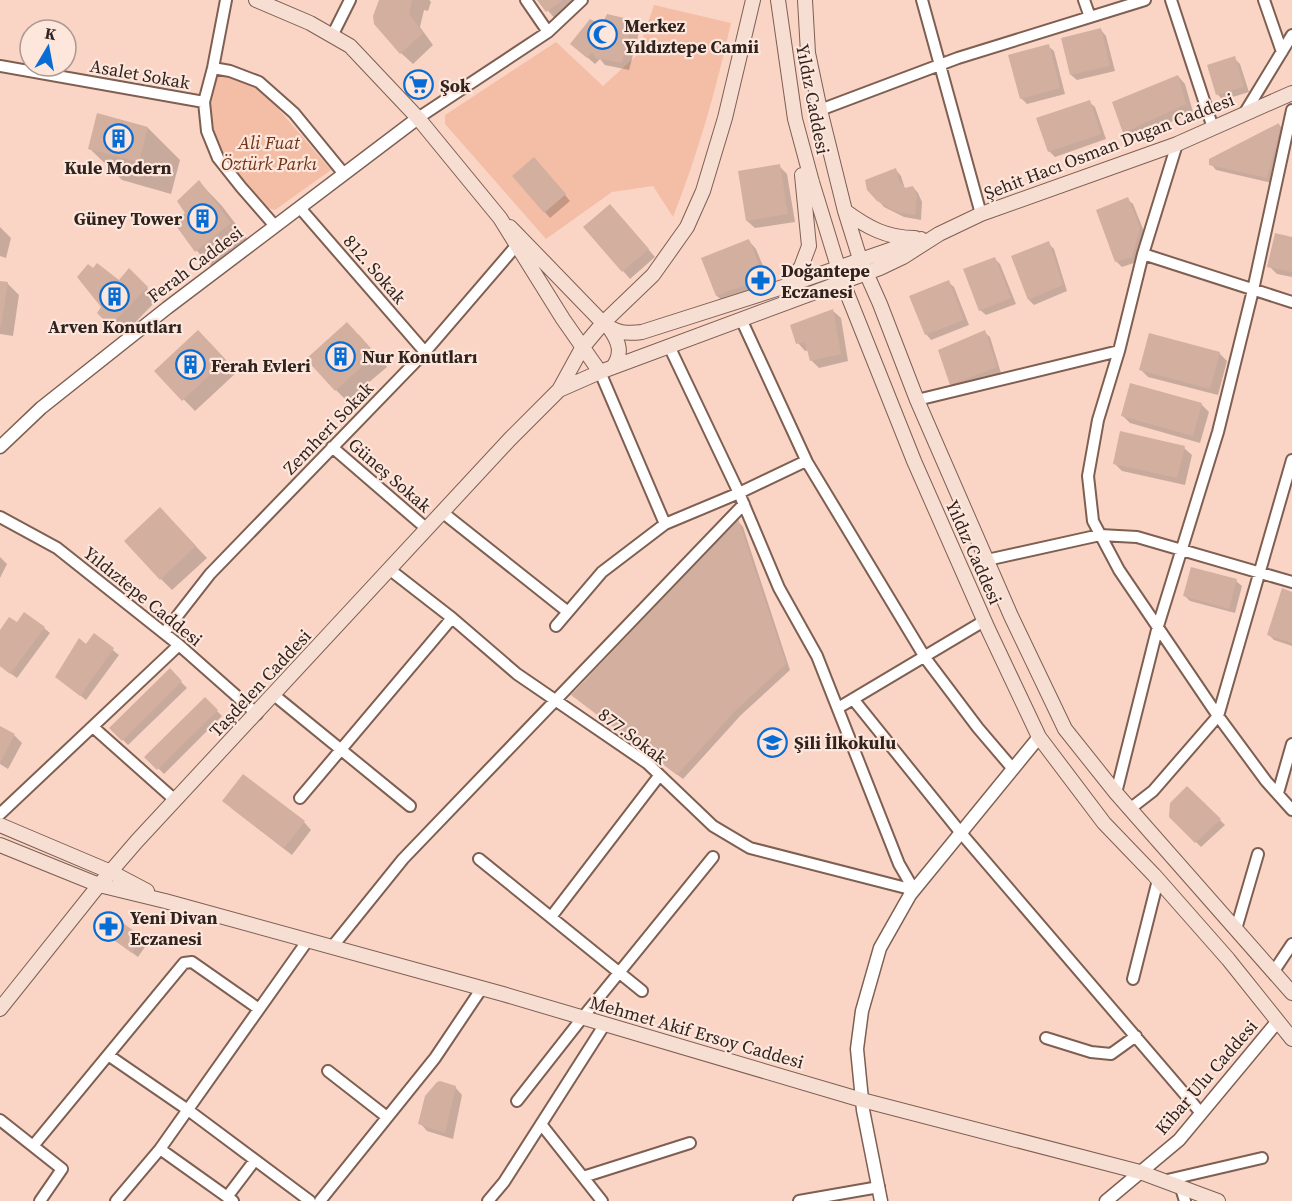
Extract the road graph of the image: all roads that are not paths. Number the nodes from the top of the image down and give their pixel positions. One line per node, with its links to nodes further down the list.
1 (226, 0): 21 (street)
2 (255, 0): 17 (main road)
3 (350, 0): 17 (street)
4 (526, 0): 15 (street)
5 (582, 0): 15 (street)
6 (753, 0): 48 (main road)
7 (778, 0): 28 (main road, Yıldız Caddesi)
8 (805, 0): 24 (main road, Yıldız Caddesi)
9 (922, 0): 19 (street)
10 (1084, 0): 14 (street)
11 (1145, 0): 14 (street)
12 (1171, 0): 29 (street)
13 (1264, 0): 18 (street)
14 (1090, 17): 19 (street)
15 (548, 32): 27 (street)
16 (1292, 35): 18 (street)
17 (332, 36): 27 (main road)
18 (1282, 52): 26 (street)
19 (939, 65): 24 (street); 34 (street)
20 (0, 66): 23 (street, Asalet Sokak)
21 (213, 68): 23 (street); 31 (street)
22 (1292, 93): 26 (main road, Şehit Hacı Osman Dugan Caddesi)
23 (204, 102): 36 (street)
24 (820, 110): 33 (main road, Yıldız Caddesi)
25 (1292, 110): 45 (street)
26 (1244, 115): 29 (main road, Şehit Hacı Osman Dugan Caddesi)
27 (418, 118): 31 (street, Ferah Caddesi); 35 (main road)
28 (795, 119): 41 (main road, Yıldız Caddesi); 44 (main road)
29 (1213, 128): 30 (main road, Şehit Hacı Osman Dugan Caddesi)
30 (1177, 144): 34 (main road, Şehit Hacı Osman Dugan Caddesi); 39 (street)
31 (344, 174): 32 (street, Ferah Caddesi)
32 (300, 208): 36 (street, Ferah Caddesi); 52 (street, 812. Sokak)
33 (845, 211): 37 (main road); 40 (main road, Yıldız Caddesi)
34 (981, 214): 37 (main road, Şehit Hacı Osman Dugan Caddesi)
35 (500, 218): 38 (main road); 48 (main road)
36 (275, 226): 56 (street, Ferah Caddesi)
37 (932, 236): 40 (main road); 42 (main road)
38 (516, 246): 50 (main road); 52 (street, Zemheri Sokak)
39 (1143, 254): 45 (street); 51 (street)
40 (860, 259): 41 (main road); 42 (main road, Yıldız Caddesi)
41 (839, 267): 43 (main road, Yıldız Caddesi); 44 (main road)
42 (866, 274): 43 (main road); 55 (main road, Yıldız Caddesi)
43 (843, 283): 47 (main road); 74 (main road, Yıldız Caddesi)
44 (786, 286): 48 (main road)
45 (1253, 290): 46 (street); 67 (street)
46 (1292, 302)
47 (741, 320): 49 (main road); 59 (street)
48 (607, 326): 50 (main road); 53 (main road)
49 (669, 346): 53 (main road); 60 (street)
50 (582, 348): 53 (main road); 54 (main road)
51 (1119, 351): 55 (street); 66 (street)
52 (424, 352): 57 (street, Zemheri Sokak)
53 (606, 370): 54 (main road); 64 (street)
54 (559, 390): 62 (main road, Taşdelen Caddesi)
55 (917, 400): 68 (main road, Yıldız Caddesi)
56 (0, 447)
57 (332, 447): 65 (street, Güneş Sokak); 77 (street, Zemheri Sokak)
58 (1292, 460): 70 (street)
59 (806, 461): 60 (street); 79 (street)
60 (740, 493): 61 (street); 64 (street)
61 (744, 504): 82 (street); 83 (street)
62 (442, 512): 65 (main road, Taşdelen Caddesi); 72 (street)
63 (0, 518): 77 (street, Yıldıztepe Caddesi)
64 (665, 524): 72 (street)
65 (427, 528): 69 (main road, Taşdelen Caddesi)
66 (1100, 535): 67 (street); 68 (street); 76 (street)
67 (1182, 550): 70 (street); 76 (street)
68 (987, 560): 92 (main road, Yıldız Caddesi)
69 (389, 569): 73 (street, 877.Sokak); 80 (main road, Taşdelen Caddesi)
70 (1259, 573): 71 (street); 85 (street)
71 (1292, 582)
72 (568, 612): 75 (street)
73 (452, 618): 82 (street, 877.Sokak); 89 (street)
74 (984, 621): 79 (street); 87 (main road, Yıldız Caddesi)
75 (556, 626)
76 (1158, 626): 85 (street); 92 (street)
77 (164, 633): 78 (street, Yıldıztepe Caddesi)
78 (179, 645): 84 (street, Yıldıztepe Caddesi); 86 (street)
79 (924, 656): 81 (street); 90 (street)
80 (274, 695): 84 (main road, Taşdelen Caddesi); 89 (street)
81 (853, 699): 83 (street); 101 (street)
82 (557, 701): 91 (street, 877.Sokak); 115 (street)
83 (838, 708): 109 (street)
84 (257, 714): 95 (main road, Taşdelen Caddesi)
85 (1218, 716): 93 (street); 97 (street)
86 (93, 727): 95 (street); 99 (street)
87 (1038, 737): 90 (street); 107 (main road, Yıldız Caddesi)
88 (1292, 744): 93 (street)
89 (341, 750): 94 (street); 96 (street)
90 (1013, 769): 101 (street)
91 (660, 776): 109 (street, 877.Sokak); 111 (street)
92 (1116, 793): 97 (main road, Yıldız Caddesi)
93 (1278, 793): 98 (street)
94 (300, 798)
95 (175, 800): 106 (main road, Taşdelen Caddesi)
96 (410, 806)
97 (1131, 808): 112 (main road, Yıldız Caddesi)
98 (1292, 810)
99 (0, 814)
100 (0, 825): 106 (main road, Mehmet Akif Ersoy Caddesi)
101 (961, 832): 109 (street); 127 (street)
102 (0, 845): 108 (main road, Mehmet Akif Ersoy Caddesi)
103 (1258, 854): 112 (street)
104 (713, 857): 117 (street)
105 (479, 859): 111 (street)
106 (111, 872): 108 (main road, Taşdelen Caddesi); 110 (main road, Mehmet Akif Ersoy Caddesi)
107 (1158, 880): 118 (street); 125 (main road, Yıldız Caddesi)
108 (99, 885): 110 (main road, Mehmet Akif Ersoy Caddesi); 122 (main road, Taşdelen Caddesi)
109 (914, 890): 132 (street)
110 (165, 901): 113 (main road, Mehmet Akif Ersoy Caddesi)
111 (551, 916): 117 (street)
112 (1236, 930): 116 (main road, Yıldız Caddesi)
113 (308, 940): 115 (main road, Mehmet Akif Ersoy Caddesi); 123 (street)
114 (1292, 944): 116 (street)
115 (332, 947): 119 (main road, Mehmet Akif Ersoy Caddesi)
116 (1274, 971): 121 (main road, Yıldız Caddesi)
117 (620, 972): 120 (street); 124 (street)
118 (1133, 979)
119 (482, 988): 124 (main road, Mehmet Akif Ersoy Caddesi); 136 (street)
120 (642, 991)
121 (1292, 993)
122 (0, 1009)
123 (259, 1009): 130 (street); 134 (street)
124 (583, 1017): 126 (main road, Mehmet Akif Ersoy Caddesi); 133 (street)
125 (1277, 1022): 129 (main road, Yıldız Caddesi); 135 (street, Kibar Ulu Caddesi)
126 (605, 1024): 132 (main road, Mehmet Akif Ersoy Caddesi); 138 (street)
127 (1136, 1035): 128 (street); 135 (street)
128 (1046, 1038)
129 (1292, 1039)
130 (108, 1055): 134 (street); 140 (street)
131 (328, 1071): 136 (street)
132 (862, 1100): 144 (main road, Mehmet Akif Ersoy Caddesi); 147 (street)
133 (517, 1101)
134 (188, 1110): 141 (street); 143 (street)
135 (1201, 1113): 144 (street, Kibar Ulu Caddesi)
136 (387, 1118): 153 (street)
137 (0, 1120): 140 (street)
138 (541, 1124): 145 (street); 154 (street)
139 (690, 1143): 145 (street)
140 (33, 1146): 150 (street)
141 (160, 1149): 149 (street); 151 (street)
142 (1262, 1158): 146 (street)
143 (255, 1160): 149 (street); 152 (street)
144 (1140, 1172): 146 (main road, Mehmet Akif Ersoy Caddesi); 158 (street, Kibar Ulu Caddesi)
145 (583, 1177): 155 (street)
146 (1162, 1181): 148 (main road, Mehmet Akif Ersoy Caddesi)
147 (879, 1187): 156 (street); 157 (street)
148 (1183, 1194): 159 (main road, Mehmet Akif Ersoy Caddesi)
149 (230, 1199)
150 (40, 1201)
151 (116, 1201)
152 (310, 1201)
153 (320, 1201)
154 (488, 1201)
155 (602, 1201)
156 (799, 1201)
157 (881, 1201)
158 (1106, 1201)
159 (1218, 1201)

